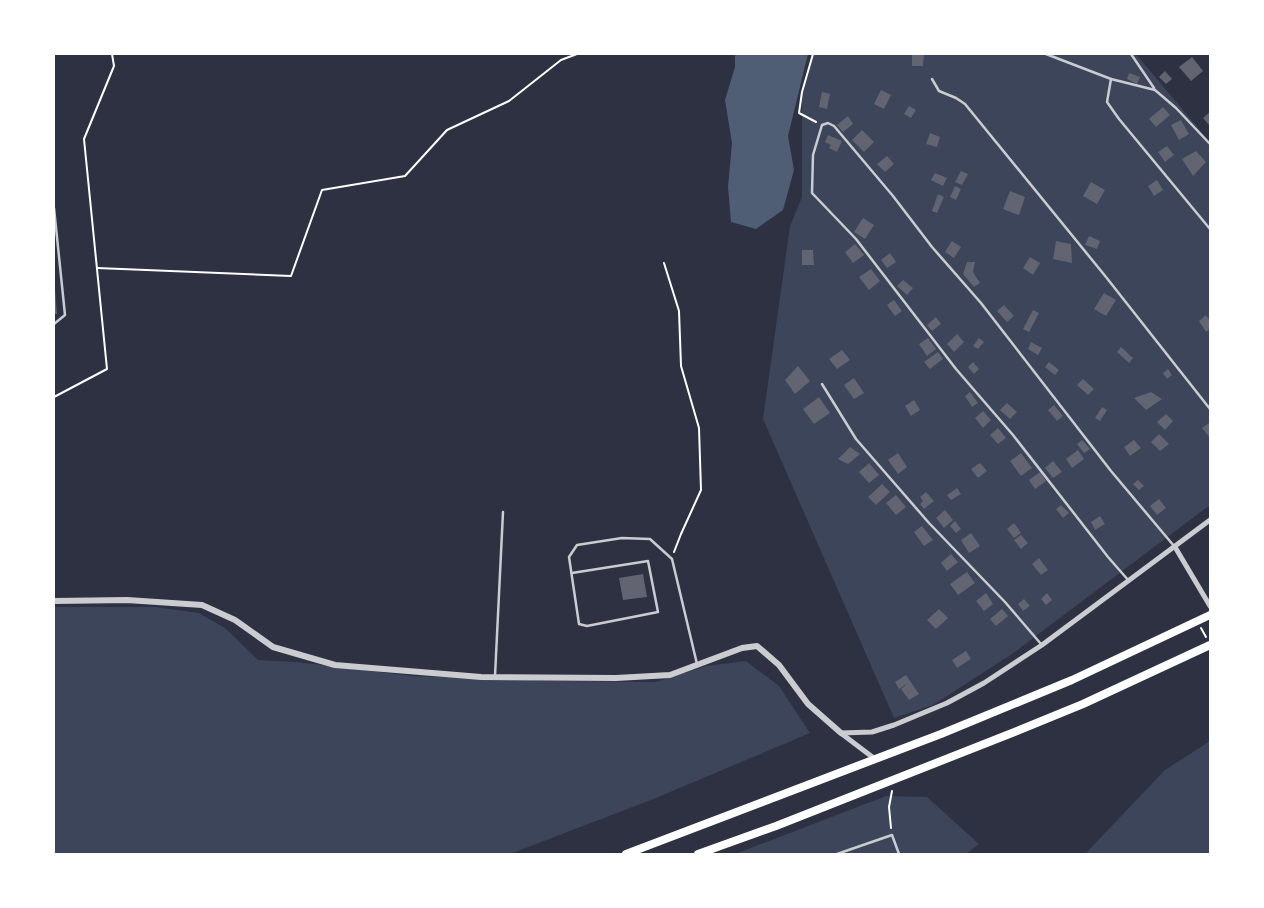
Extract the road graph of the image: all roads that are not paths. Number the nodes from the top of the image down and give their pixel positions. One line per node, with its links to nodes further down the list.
1 (1046, 54): 4 (lane)
2 (1131, 54): 5 (lane)
3 (932, 79): 11 (lane)
4 (1111, 79): 5 (lane); 8 (lane)
5 (1155, 90): 6 (lane)
6 (1210, 144)
7 (54, 208): 9 (lane)
8 (1210, 229)
9 (54, 324)
10 (822, 384): 20 (lane)
11 (1210, 409)
12 (503, 512): 23 (lane)
13 (1210, 520): 14 (street)
14 (1175, 547): 16 (street); 16 (lane); 18 (street)
15 (572, 573): 15 (lane); 22 (lane)
16 (1129, 581): 20 (street)
17 (54, 601): 23 (street)
18 (1210, 606)
19 (1210, 615): 25 (main road)
20 (1042, 645): 24 (street)
21 (1210, 645): 27 (main road)
22 (698, 664): 23 (street); 24 (street)
23 (495, 677)
24 (841, 733): 25 (street)
25 (876, 759): 26 (main road)
26 (626, 854)
27 (698, 854)
28 (837, 854): 29 (lane)
29 (899, 854)

